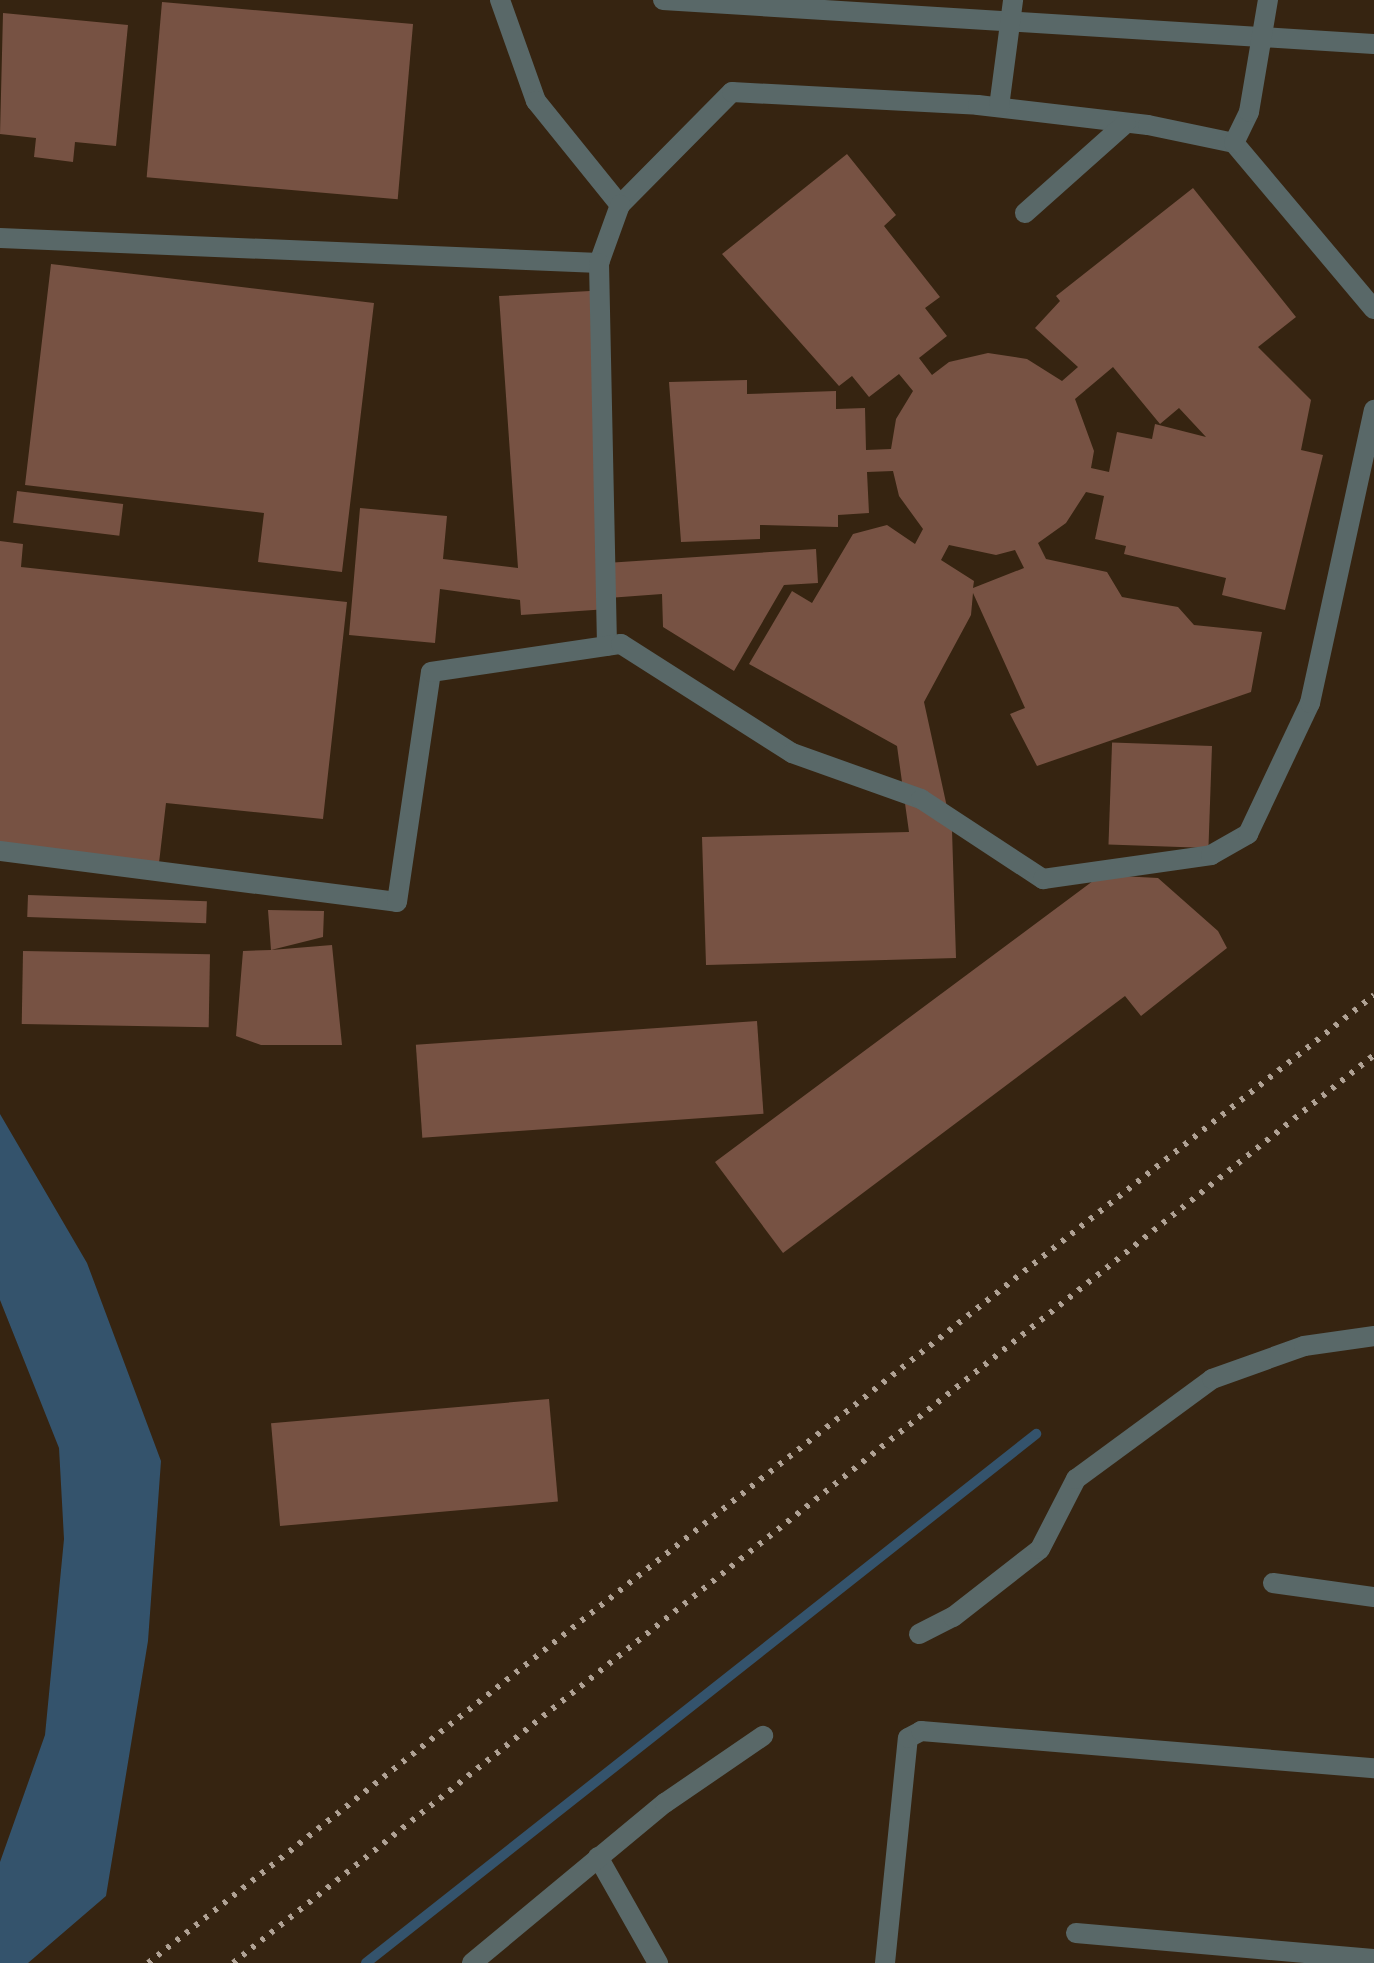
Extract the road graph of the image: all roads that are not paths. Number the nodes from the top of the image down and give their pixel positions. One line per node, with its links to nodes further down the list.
1 (500, 0): 11 (street)
2 (663, 0): 5 (street)
3 (1013, 0): 5 (street)
4 (1268, 0): 6 (street)
5 (1011, 22): 6 (street); 8 (street)
6 (1265, 37): 7 (street); 10 (street)
7 (1374, 44)
8 (999, 107): 9 (street); 11 (street)
9 (1126, 123): 10 (street); 12 (street)
10 (1234, 143): 15 (street)
11 (620, 205): 14 (street)
12 (1025, 213)
13 (0, 238): 14 (street)
14 (599, 263): 17 (street)
15 (1374, 309)
16 (1374, 410): 17 (street)
17 (607, 646): 18 (street)
18 (0, 851)
19 (1374, 1336): 22 (street)
20 (1273, 1583): 21 (street)
21 (1374, 1597)
22 (919, 1634)
23 (763, 1736): 25 (street)
24 (1374, 1768): 30 (street)
25 (598, 1857): 28 (street); 29 (street)
26 (1076, 1933): 27 (street)
27 (1374, 1959)
28 (472, 1963)
29 (658, 1963)
30 (885, 1963)

